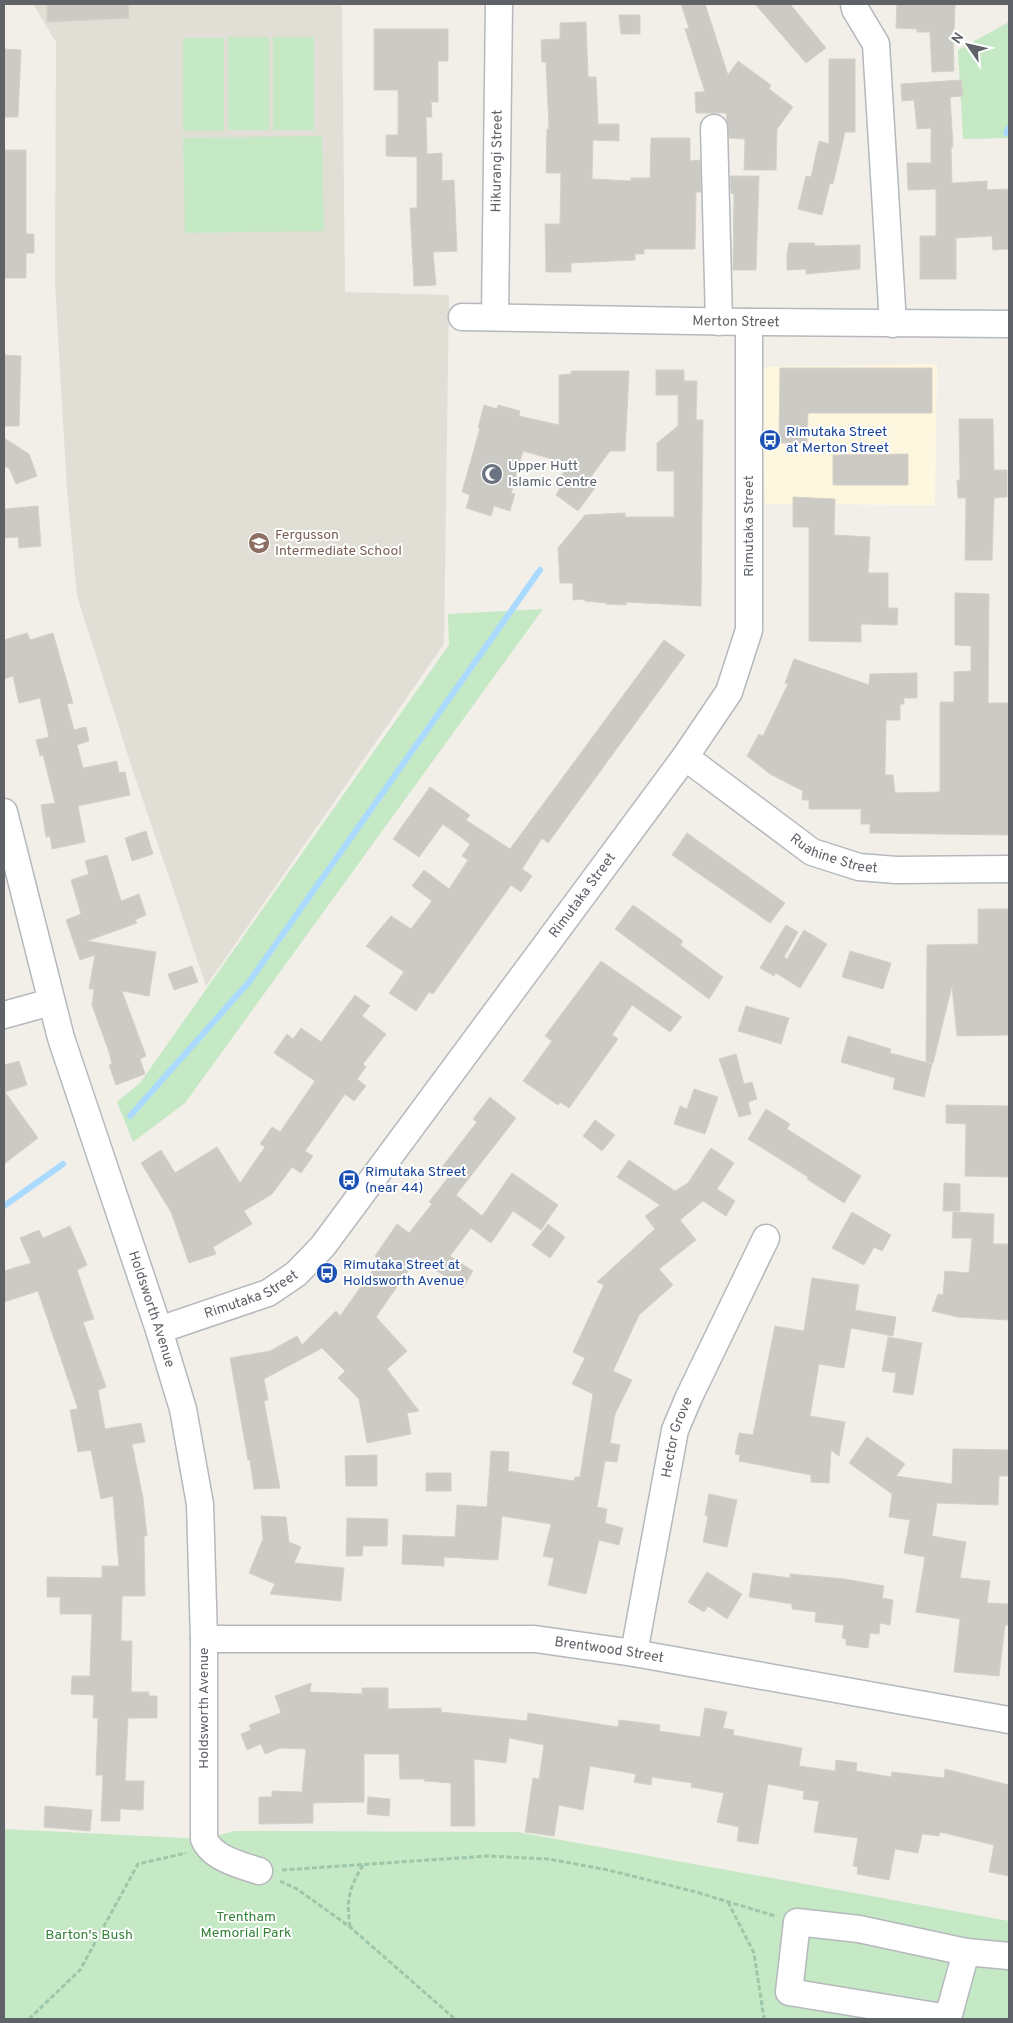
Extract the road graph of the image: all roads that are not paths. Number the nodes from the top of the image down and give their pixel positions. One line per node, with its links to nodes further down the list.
1 (499, 4): 5 (street, Hikurangi Street)
2 (854, 4): 8 (street)
3 (714, 128): 6 (street)
4 (462, 317): 5 (street, Merton Street)
5 (495, 317): 6 (street, Merton Street)
6 (719, 322): 7 (street, Merton Street)
7 (749, 322): 8 (street, Merton Street); 10 (street, Rimutaka Street)
8 (893, 324): 9 (street, Merton Street)
9 (1009, 324)
10 (685, 757): 12 (street, Ruahine Street); 16 (street, Rimutaka Street)
11 (4, 812): 13 (street, Holdsworth Avenue)
12 (1009, 869)
13 (52, 1002): 14 (street); 16 (street, Holdsworth Avenue)
14 (4, 1015)
15 (766, 1238): 18 (street, Hector Grove)
16 (159, 1330): 17 (street, Holdsworth Avenue)
17 (204, 1639): 18 (street, Brentwood Street); 20 (street, Holdsworth Avenue)
18 (634, 1653): 19 (street, Brentwood Street)
19 (1009, 1720)
20 (259, 1871)
21 (966, 1952): 21 (street); 22 (street)
22 (1009, 1956)

